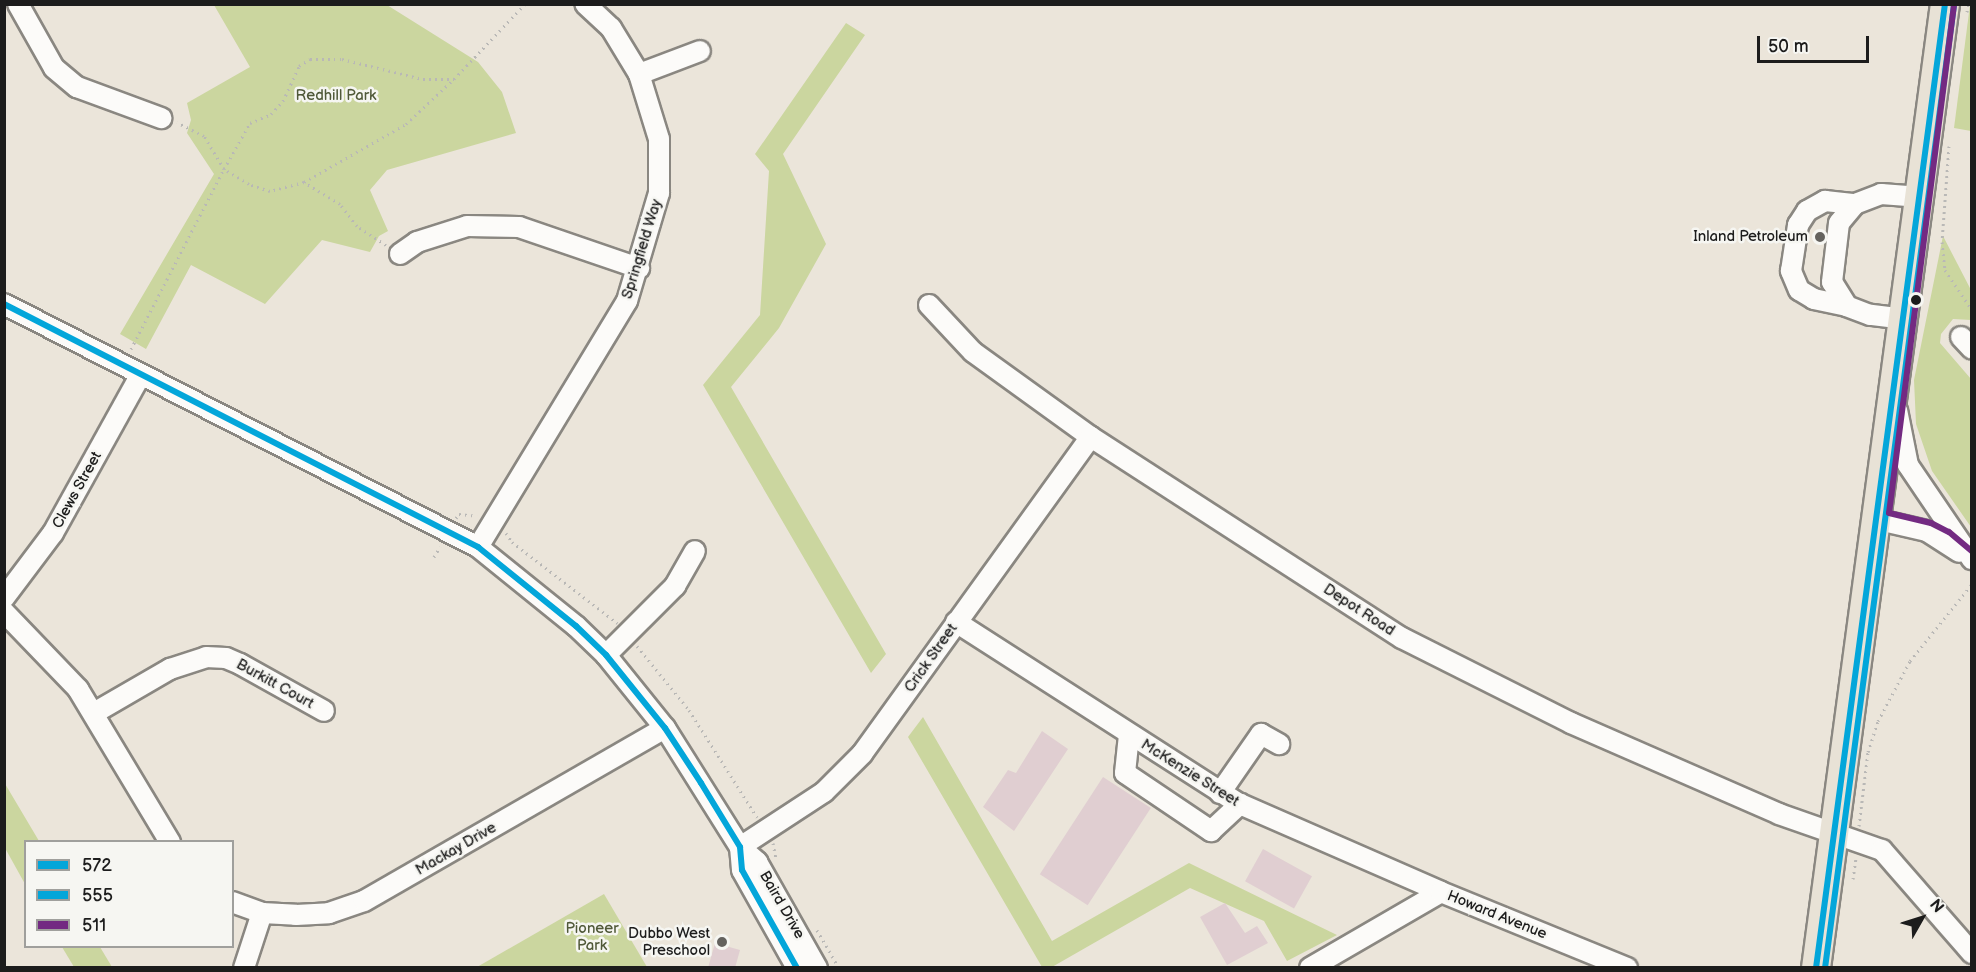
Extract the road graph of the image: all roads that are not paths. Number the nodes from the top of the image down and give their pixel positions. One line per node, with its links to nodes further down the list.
1 (18, 4): 6 (street)
2 (585, 4): 5 (street, Springfield Way)
3 (1951, 9): 7 (highway)
4 (700, 51): 5 (street)
5 (639, 74): 10 (street, Springfield Way)
6 (161, 118)
7 (1921, 197): 8 (street); 14 (highway)
8 (1855, 204): 13 (street); 13 (street)
9 (400, 254): 10 (street)
10 (639, 268): 19 (street, Springfield Way)
11 (4, 304): 15 (street, Baird Drive)
12 (929, 305): 17 (street, Depot Road)
13 (1847, 306): 14 (street)
14 (1905, 319): 16 (highway)
15 (140, 376): 19 (street, Baird Drive); 23 (street, Clews Street)
16 (1894, 399): 18 (highway); 21 (street)
17 (1091, 437): 25 (street, Crick Street); 34 (street, Depot Road)
18 (1879, 520): 22 (street); 34 (highway)
19 (478, 547): 26 (street, Baird Drive)
20 (695, 551): 26 (street)
21 (1971, 559)
22 (1971, 564)
23 (4, 598)
24 (4, 612): 28 (street)
25 (956, 622): 30 (street, McKenzie Street); 36 (street, Crick Street)
26 (606, 655): 29 (street, Baird Drive)
27 (324, 711): 28 (street, Burkitt Court)
28 (94, 713): 35 (street)
29 (665, 728): 36 (street, Baird Drive); 39 (street, Mackay Drive)
30 (1129, 735): 32 (street, McKenzie Street); 33 (street)
31 (1279, 744): 32 (street)
32 (1220, 793): 33 (street, McKenzie Street)
33 (1240, 804): 37 (street, McKenzie Street)
34 (1847, 838): 40 (street, Depot Road); 47 (highway)
35 (169, 840)
36 (740, 847): 43 (street, Baird Drive); 44 (street, Baird Drive)
37 (1441, 892): 41 (street, Howard Avenue); 45 (street, Howard Avenue)
38 (234, 903): 39 (street, Mackay Drive)
39 (262, 913): 42 (street)
40 (1971, 953)
41 (1601, 963): 46 (street, Howard Avenue)
42 (244, 968)
43 (797, 968)
44 (817, 968)
45 (1310, 968)
46 (1627, 968)
47 (1816, 968)

